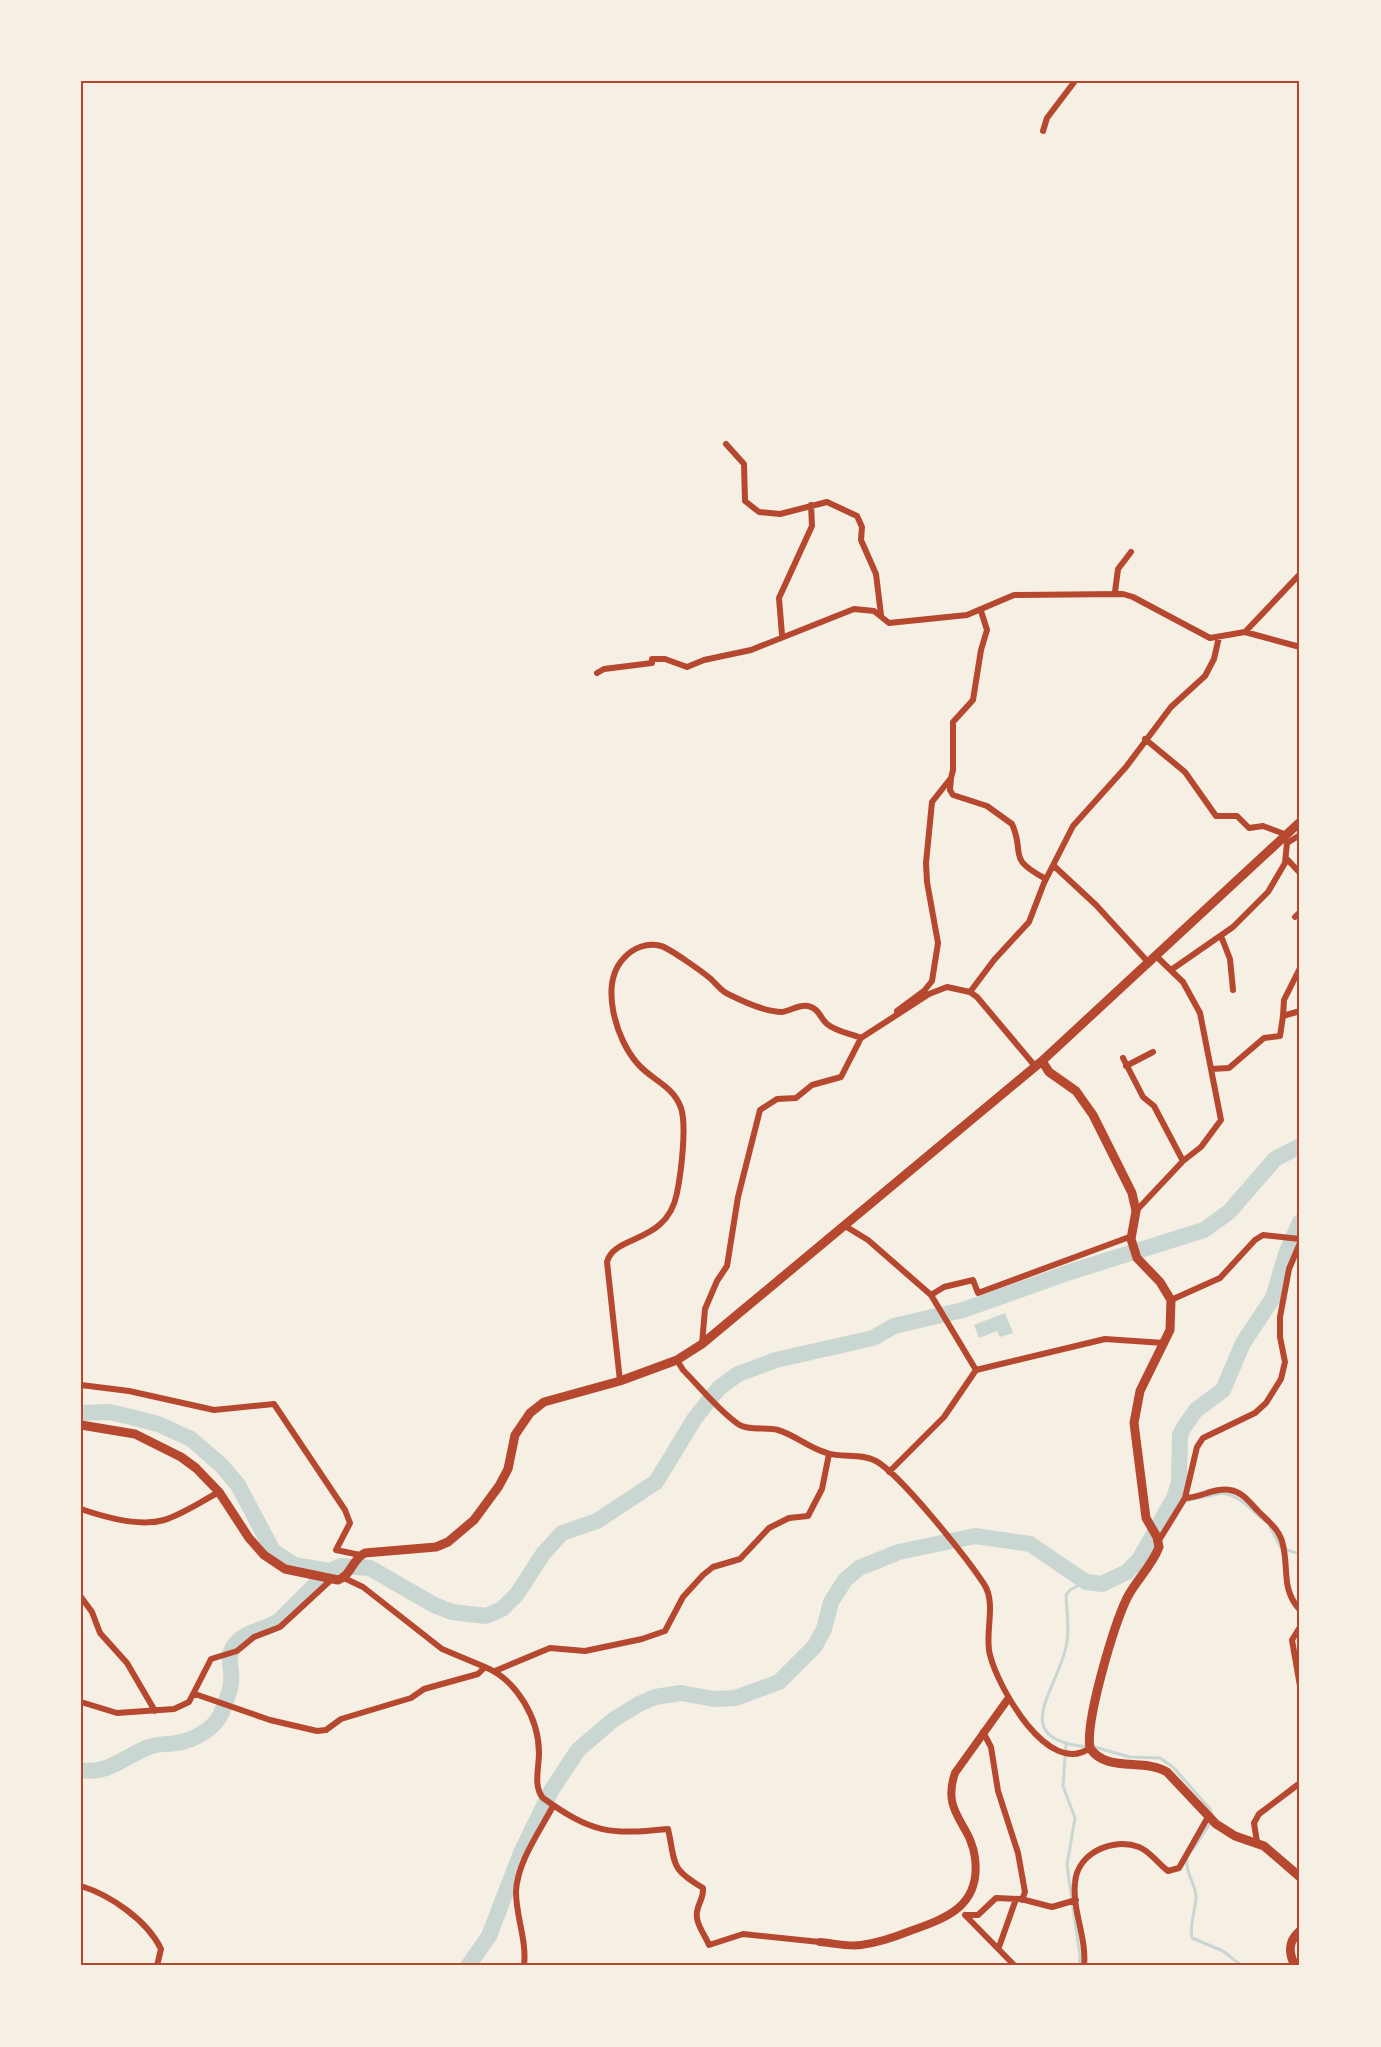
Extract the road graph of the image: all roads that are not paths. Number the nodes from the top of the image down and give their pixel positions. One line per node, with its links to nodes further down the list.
1 (1075, 81): 2 (street)
2 (1043, 131)
3 (726, 444): 4 (street)
4 (811, 505): 9 (street); 11 (street)
5 (1131, 552): 7 (street)
6 (1300, 574): 10 (street)
7 (1115, 592): 8 (street); 12 (street)
8 (981, 611): 9 (street); 16 (street)
9 (881, 615): 11 (street)
10 (1245, 632): 12 (street); 13 (street)
11 (782, 635): 14 (street)
12 (1219, 637): 15 (street)
13 (1300, 647)
14 (597, 673)
15 (1145, 739): 19 (street); 21 (street)
16 (951, 778): 23 (street); 31 (street)
17 (1300, 822): 19 (main road)
18 (1300, 835): 19 (street)
19 (1286, 839): 20 (street); 25 (main road)
20 (1286, 858): 22 (street); 24 (street)
21 (1054, 866): 23 (street); 25 (street)
22 (1300, 873)
23 (1046, 879): 29 (street)
24 (1221, 936): 27 (street); 28 (street)
25 (1151, 958): 27 (street); 36 (main road)
26 (1300, 968): 32 (street)
27 (1171, 970): 38 (street)
28 (1233, 990)
29 (970, 992): 31 (street); 36 (street)
30 (1300, 1011): 32 (street)
31 (893, 1015): 33 (street)
32 (1283, 1016): 38 (street)
33 (861, 1038): 47 (street); 50 (street)
34 (1153, 1052): 37 (street)
35 (1123, 1058): 37 (street)
36 (1038, 1064): 40 (main road); 41 (main road)
37 (1126, 1066): 39 (street)
38 (1211, 1069): 39 (street)
39 (1183, 1161): 40 (street)
40 (1136, 1211): 42 (main road)
41 (845, 1226): 44 (street); 47 (main road)
42 (1132, 1238): 44 (street); 45 (main road)
43 (1299, 1240): 45 (street); 56 (street)
44 (931, 1295): 49 (street)
45 (1171, 1300): 46 (main road)
46 (1164, 1343): 49 (street); 58 (main road)
47 (702, 1344): 48 (main road)
48 (677, 1360): 50 (main road); 53 (street)
49 (976, 1370): 54 (street)
50 (620, 1381): 59 (main road)
51 (81, 1385): 59 (street)
52 (81, 1425): 55 (main road)
53 (829, 1454): 54 (street); 68 (street)
54 (889, 1472): 71 (street)
55 (219, 1492): 57 (street); 61 (main road)
56 (1185, 1498): 58 (street); 63 (street)
57 (81, 1509)
58 (1158, 1539): 75 (main road)
59 (358, 1557): 60 (main road)
60 (346, 1575): 61 (main road); 67 (street)
61 (325, 1577): 70 (street)
62 (81, 1597): 73 (street)
63 (1300, 1610)
64 (1300, 1627): 65 (street)
65 (1292, 1651): 66 (street); 69 (street)
66 (1300, 1653)
67 (485, 1667): 68 (street); 70 (street)
68 (495, 1671): 77 (street)
69 (1300, 1686)
70 (195, 1694): 73 (street)
71 (1008, 1700): 74 (street); 75 (street)
72 (81, 1702): 73 (street)
73 (155, 1711)
74 (983, 1732): 82 (street); 84 (street)
75 (1089, 1743): 78 (main road)
76 (1300, 1783): 79 (street)
77 (554, 1806): 87 (street); 90 (street)
78 (1211, 1819): 79 (main road); 83 (street)
79 (1257, 1842): 80 (main road)
80 (1300, 1877)
81 (81, 1886): 89 (street)
82 (1019, 1899): 83 (street); 85 (street); 88 (street)
83 (1076, 1900): 92 (street)
84 (958, 1909): 85 (street); 87 (street)
85 (965, 1915): 88 (street)
86 (1300, 1931): 93 (main road)
87 (820, 1942)
88 (999, 1947): 91 (street)
89 (157, 1966)
90 (524, 1966)
91 (1015, 1966)
92 (1084, 1966)
93 (1295, 1966)

